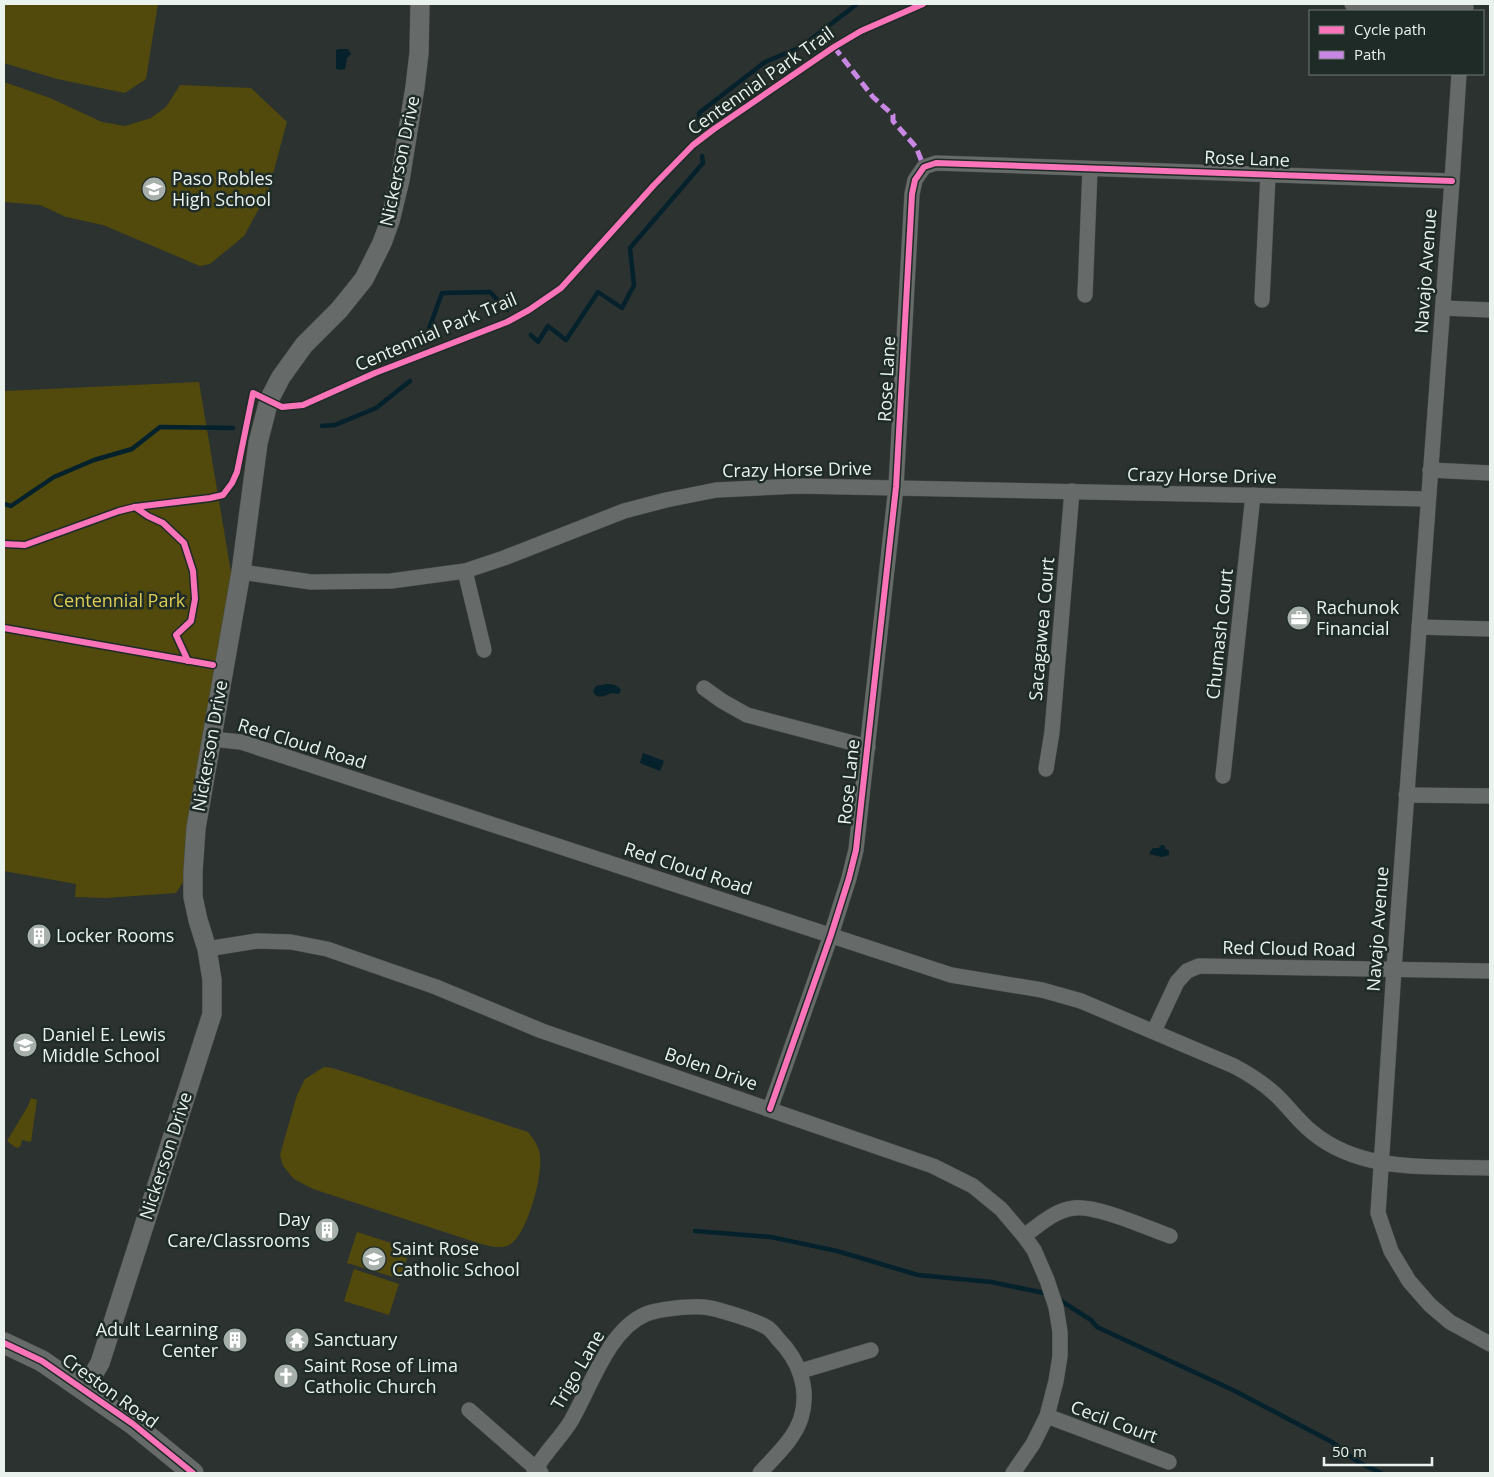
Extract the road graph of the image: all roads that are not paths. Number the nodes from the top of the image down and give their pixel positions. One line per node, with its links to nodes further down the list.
1 (420, 4): 19 (street, Nickerson Drive)
2 (1352, 4): 3 (street)
3 (1466, 7)
4 (1458, 75): 7 (street, Navajo Avenue)
5 (1090, 169): 6 (street, Rose Lane); 8 (street); 14 (street, Rose Lane)
6 (1268, 175): 7 (street, Rose Lane); 9 (street)
7 (1452, 181): 10 (street, Navajo Avenue)
8 (1085, 295)
9 (1262, 300)
10 (1443, 308): 11 (street); 12 (street, Navajo Avenue)
11 (1490, 310)
12 (1430, 470): 13 (street); 17 (street, Navajo Avenue)
13 (1490, 473)
14 (896, 487): 15 (street, Crazy Horse Drive); 18 (street, Crazy Horse Drive); 25 (street, Rose Lane)
15 (1072, 491): 16 (street, Crazy Horse Drive); 26 (street, Sacagawea Court)
16 (1253, 496): 17 (street, Crazy Horse Drive); 27 (street, Chumash Court)
17 (1428, 500): 20 (street, Navajo Avenue)
18 (464, 570): 19 (street, Crazy Horse Drive); 22 (street)
19 (241, 572): 24 (street, Nickerson Drive)
20 (1419, 627): 21 (street); 28 (street, Navajo Avenue)
21 (1490, 629)
22 (484, 650)
23 (704, 688): 25 (street)
24 (211, 739): 30 (street, Red Cloud Road); 31 (street, Nickerson Drive)
25 (868, 747): 30 (street, Rose Lane)
26 (1046, 770)
27 (1224, 776)
28 (1406, 795): 29 (street); 32 (street, Navajo Avenue)
29 (1490, 796)
30 (831, 935): 34 (street, Red Cloud Road); 35 (street, Rose Lane)
31 (207, 949): 35 (street, Bolen Drive); 44 (street, Nickerson Drive)
32 (1394, 969): 33 (street, Red Cloud Road); 34 (street, Red Cloud Road); 36 (street, Navajo Avenue)
33 (1490, 971)
34 (1154, 1031): 36 (street, Red Cloud Road)
35 (770, 1109): 38 (street, Bolen Drive)
36 (1382, 1163): 37 (street, Red Cloud Road); 41 (street, Navajo Avenue)
37 (1490, 1168)
38 (1024, 1236): 39 (street); 46 (street, Bolen Drive)
39 (1170, 1236)
40 (4, 1343): 44 (main road, Creston Road)
41 (1490, 1344)
42 (871, 1350): 43 (street)
43 (800, 1370): 48 (street, Trigo Lane); 50 (street, Trigo Lane)
44 (84, 1390): 49 (main road, Creston Road)
45 (469, 1410): 48 (street)
46 (1047, 1416): 47 (street, Cecil Court); 51 (street, Bolen Drive)
47 (1169, 1462)
48 (537, 1472)
49 (193, 1473)
50 (760, 1473)
51 (1013, 1473)

